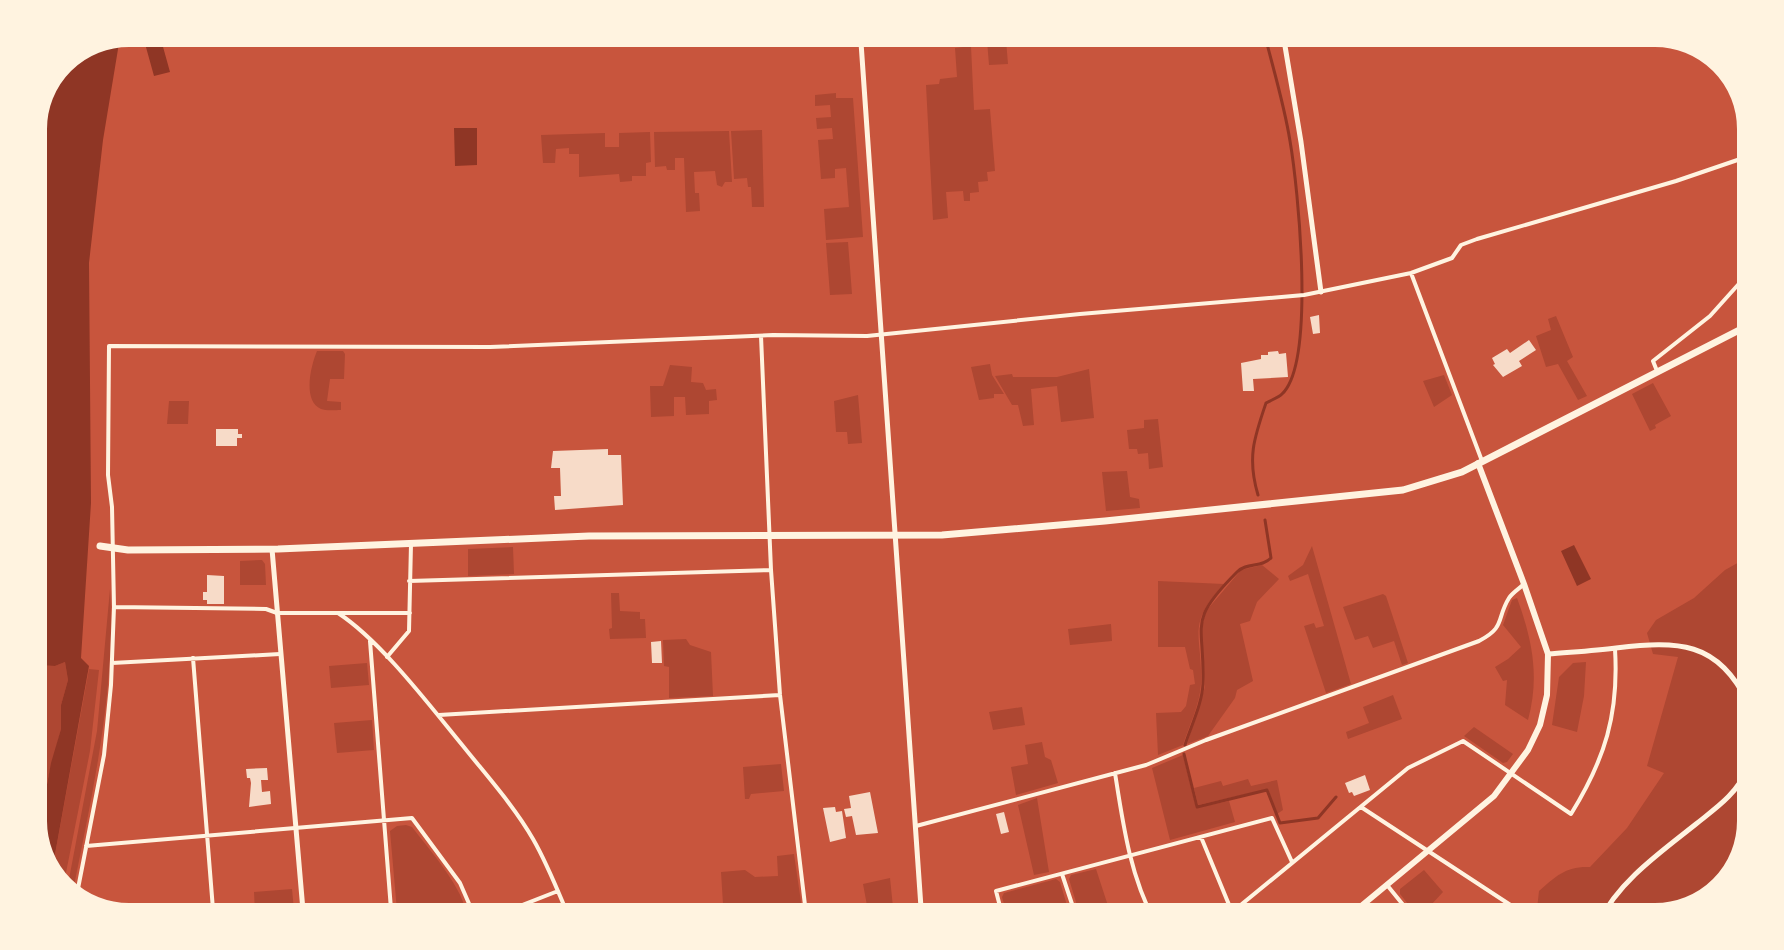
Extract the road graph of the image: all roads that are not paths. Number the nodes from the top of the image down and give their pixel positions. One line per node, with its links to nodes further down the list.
1 (861, 42): 8 (street)
2 (1284, 42): 6 (street)
3 (1742, 158): 4 (street)
4 (1411, 273): 6 (street); 11 (street)
5 (1742, 280): 10 (street)
6 (1321, 292): 8 (street)
7 (1742, 328): 10 (highway)
8 (882, 335): 9 (street); 12 (street)
9 (761, 336): 13 (street); 16 (street)
10 (1657, 371): 11 (highway)
11 (1480, 462): 12 (highway); 20 (main road)
12 (897, 536): 13 (highway); 40 (street)
13 (769, 537): 14 (highway); 18 (street)
14 (411, 543): 17 (highway); 19 (street)
15 (100, 546): 16 (highway)
16 (113, 547): 17 (highway); 21 (street)
17 (272, 549): 22 (street)
18 (771, 570): 19 (street); 33 (street)
19 (409, 581): 24 (street)
20 (1524, 584): 28 (main road); 35 (street)
21 (114, 607): 22 (street); 31 (street)
22 (277, 613): 23 (street); 27 (street)
23 (338, 613): 24 (street); 25 (street)
24 (410, 613): 29 (street)
25 (370, 639): 29 (street); 39 (street)
26 (1615, 648): 28 (street); 32 (street); 36 (street)
27 (280, 654): 30 (street); 41 (street)
28 (1548, 654): 36 (main road)
29 (387, 657): 34 (street)
30 (193, 658): 31 (street); 42 (street)
31 (112, 663): 44 (street)
32 (1742, 692)
33 (780, 695): 34 (street); 58 (street)
34 (438, 715): 51 (street)
35 (1115, 773): 40 (street); 46 (street)
36 (1512, 775): 38 (street); 45 (main road)
37 (1742, 777): 68 (street)
38 (1361, 807): 45 (street); 47 (street)
39 (384, 820): 41 (street); 54 (street); 55 (street)
40 (916, 826): 59 (street)
41 (296, 828): 42 (street); 53 (street)
42 (207, 836): 44 (street); 52 (street)
43 (1201, 837): 46 (street); 47 (street); 63 (street)
44 (86, 846): 50 (street)
45 (1426, 850): 49 (main road); 67 (street)
46 (1130, 856): 48 (street); 62 (street)
47 (1292, 862): 64 (street)
48 (1062, 874): 60 (street); 61 (street)
49 (1387, 885): 65 (main road); 66 (street)
50 (77, 891)
51 (558, 891): 56 (street); 57 (street)
52 (213, 908)
53 (303, 908)
54 (391, 908)
55 (472, 908)
56 (514, 908)
57 (565, 908)
58 (805, 908)
59 (921, 908)
60 (1000, 908)
61 (1073, 908)
62 (1148, 908)
63 (1230, 908)
64 (1237, 908)
65 (1359, 908)
66 (1406, 908)
67 (1515, 908)
68 (1608, 908)

